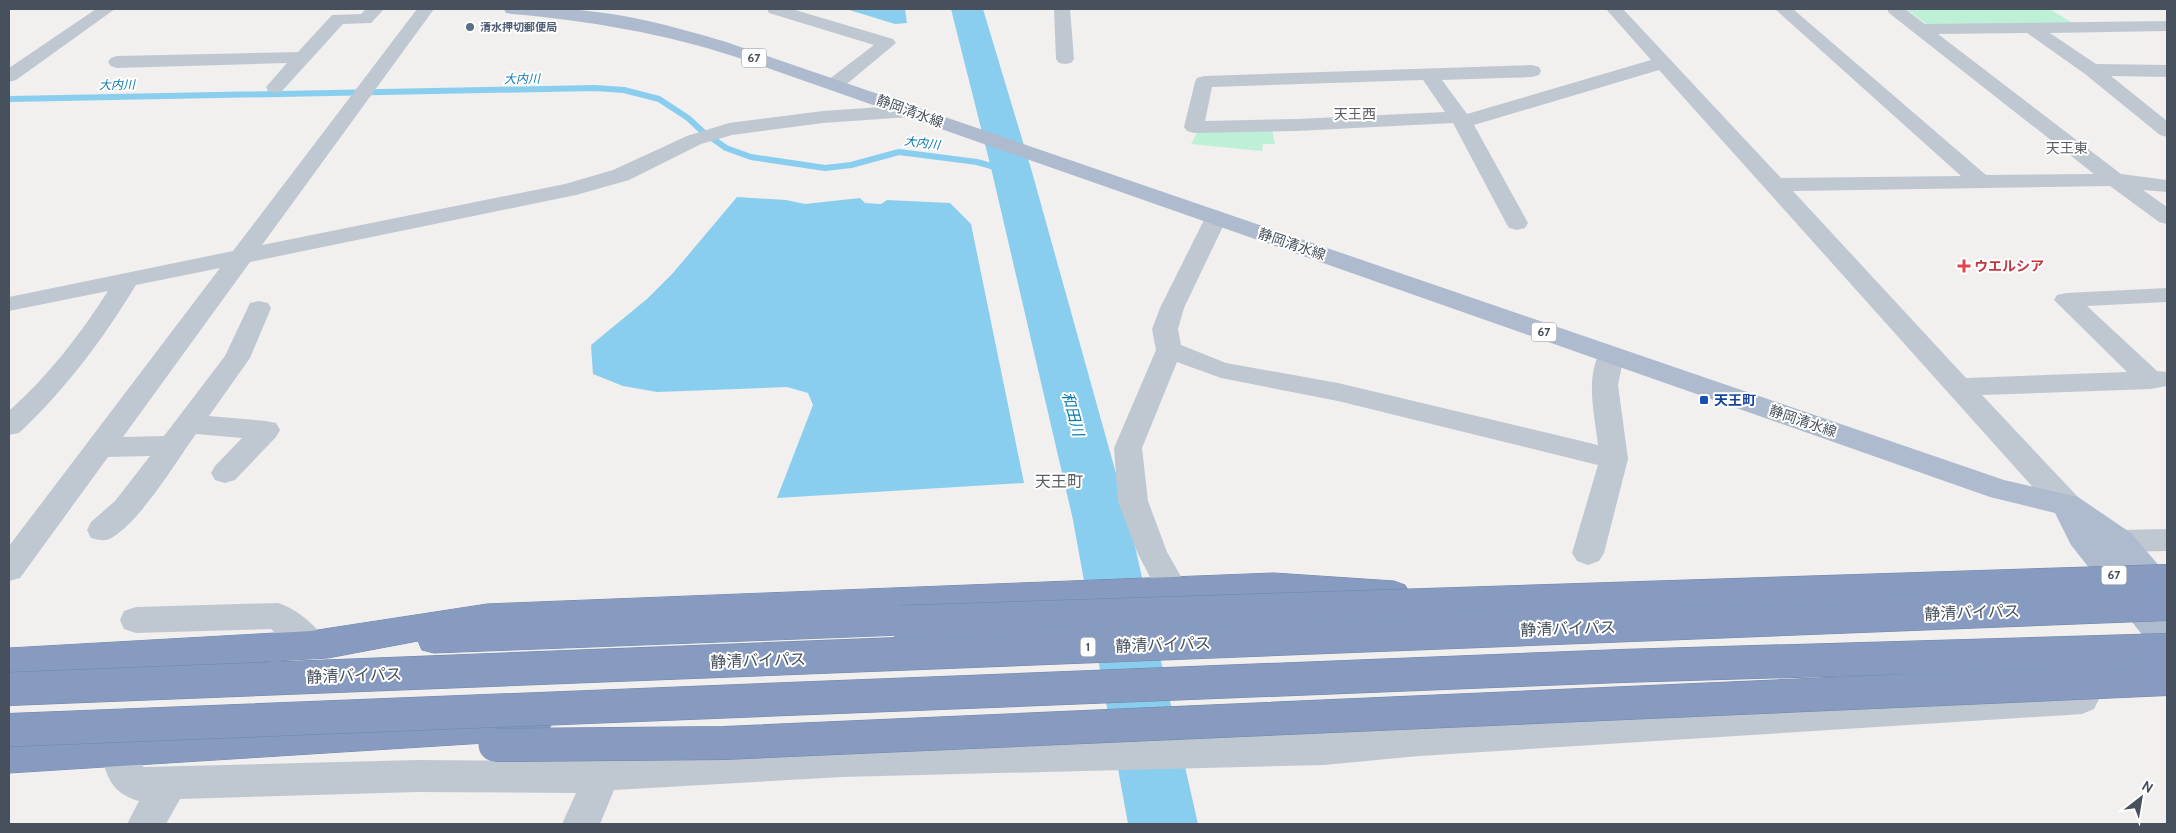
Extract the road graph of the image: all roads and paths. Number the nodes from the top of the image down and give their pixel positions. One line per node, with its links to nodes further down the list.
1 (107, 9): 23 (street)
2 (376, 9): 15 (street)
3 (426, 9): 36 (street)
4 (512, 9): 24 (main road, 静岡清水線 / 67)
5 (775, 9): 24 (street)
6 (1062, 9): 16 (street)
7 (1614, 9): 18 (street)
8 (1783, 9): 29 (street)
9 (1895, 9): 13 (street)
10 (2161, 9): 11 (street)
11 (2167, 12)
12 (2167, 26): 14 (street)
13 (1922, 29): 14 (street); 30 (street)
14 (2033, 29): 19 (street)
15 (303, 56): 17 (street); 25 (street)
16 (1065, 59)
17 (117, 62)
18 (1662, 63): 27 (street); 31 (street)
19 (2092, 70): 21 (street); 28 (street)
20 (1532, 71): 22 (street)
21 (2167, 71)
22 (1429, 75): 27 (street); 27 (street)
23 (9, 76)
24 (836, 84): 26 (main road, 静岡清水線 / 67)
25 (274, 87)
26 (910, 112): 34 (main road, 静岡清水線 / 67); 36 (street)
27 (1461, 120): 35 (street)
28 (2167, 131)
29 (1978, 180): 30 (street); 31 (street)
30 (2116, 180): 32 (street); 33 (street)
31 (1775, 185): 44 (street)
32 (2167, 186)
33 (2167, 217)
34 (1216, 218): 41 (street); 42 (main road, 静岡清水線 / 67)
35 (1517, 223)
36 (241, 257): 37 (street); 48 (street)
37 (128, 279): 39 (street); 46 (street)
38 (2167, 295): 43 (street)
39 (9, 304)
40 (259, 308): 45 (street)
41 (1169, 350): 49 (street); 57 (street)
42 (1611, 355): 49 (street); 51 (main road, 静岡清水線 / 67)
43 (2159, 379): 44 (street)
44 (1958, 387): 51 (street)
45 (188, 424): 47 (street); 50 (street)
46 (9, 426)
47 (172, 446): 48 (street); 52 (street)
48 (99, 447): 56 (street)
49 (1614, 459): 55 (street)
50 (225, 473)
51 (2067, 505): 54 (main road, 静岡清水線 / 67); 59 (main road, 67)
52 (102, 530)
53 (2167, 540): 54 (street)
54 (2120, 541): 58 (main road, 静岡清水線 / 67)
55 (1588, 553)
56 (9, 568)
57 (1172, 589): 59 (highway); 62 (highway)
58 (2167, 593): 59 (highway); 62 (highway, bridge); 65 (highway, 静清バイパス / 1, bridge)
59 (2130, 594): 61 (main road, 67)
60 (136, 620): 62 (street)
61 (2161, 644): 66 (highway, bridge); 67 (highway); 70 (street)
62 (311, 645): 63 (highway)
63 (9, 662)
64 (2167, 678): 67 (highway, bridge)
65 (9, 689)
66 (9, 730)
67 (441, 730): 68 (highway)
68 (118, 752): 69 (highway); 71 (street)
69 (9, 757)
70 (602, 774): 71 (street); 73 (street)
71 (170, 784): 72 (street)
72 (146, 824)
73 (581, 824)

